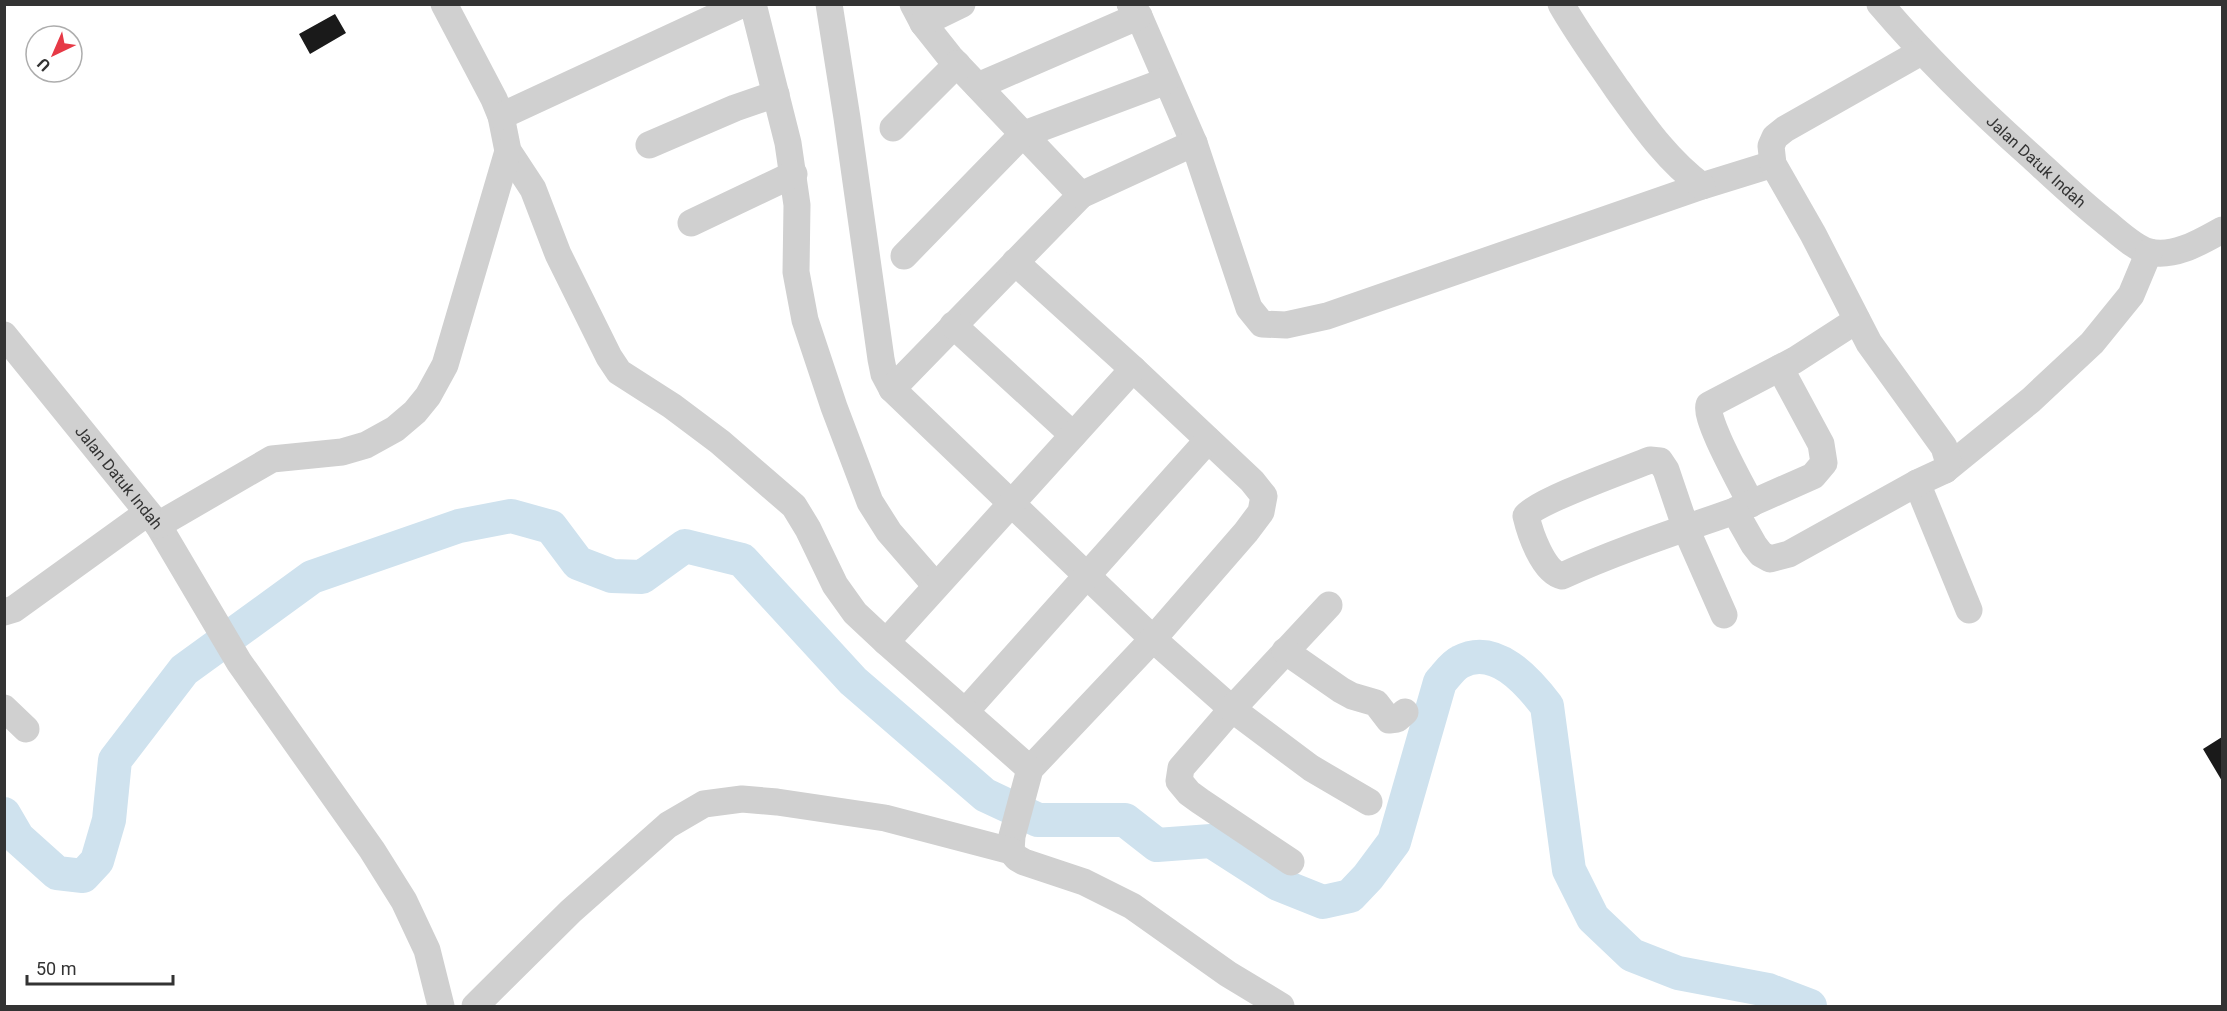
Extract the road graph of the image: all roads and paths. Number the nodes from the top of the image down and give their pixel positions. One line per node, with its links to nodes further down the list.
1 (444, 4): 15 (street)
2 (743, 4): 15 (street)
3 (753, 4): 14 (street)
4 (829, 4): 35 (street)
5 (962, 4): 9 (street)
6 (1561, 4): 23 (street)
7 (1880, 4): 10 (street, Jalan Datuk Indah)
8 (1134, 10): 12 (street); 13 (street)
9 (918, 14): 11 (street)
10 (1921, 52): 21 (street); 27 (street, Jalan Datuk Indah)
11 (957, 64): 13 (street); 16 (street)
12 (1166, 81): 17 (street); 18 (street)
13 (978, 86): 17 (street)
14 (776, 94): 19 (street); 22 (street)
15 (501, 116): 20 (street)
16 (893, 128)
17 (1022, 135): 24 (street); 28 (street)
18 (1194, 143): 23 (street); 24 (street)
19 (649, 145)
20 (508, 151): 42 (street); 51 (street)
21 (1773, 164): 23 (street); 30 (street)
22 (794, 174): 25 (street); 45 (street)
23 (1702, 186)
24 (1081, 195): 29 (street)
25 (691, 223)
26 (2223, 230): 27 (street)
27 (2149, 252): 38 (street)
28 (904, 256)
29 (1015, 262): 31 (street); 34 (street)
30 (1857, 320): 33 (street); 38 (street)
31 (953, 325): 35 (street); 36 (street)
32 (4, 335): 42 (street, Jalan Datuk Indah)
33 (1780, 368): 41 (street); 41 (street)
34 (1133, 369): 36 (street); 37 (street)
35 (892, 389): 40 (street)
36 (1073, 435): 40 (street)
37 (1208, 440): 44 (street); 50 (street)
38 (1945, 470): 39 (street)
39 (1917, 483): 41 (street); 47 (street)
40 (1011, 502): 44 (street); 45 (street)
41 (1742, 508): 43 (street)
42 (152, 519): 48 (street); 62 (street, Jalan Datuk Indah)
43 (1686, 529): 43 (street); 49 (street)
44 (1086, 575): 50 (street); 55 (street)
45 (936, 586): 51 (street)
46 (1329, 605): 52 (street)
47 (1969, 610)
48 (4, 612)
49 (1724, 615)
50 (1153, 639): 54 (street); 58 (street)
51 (886, 642): 55 (street)
52 (1285, 651): 54 (street); 56 (street)
53 (4, 708): 57 (street)
54 (1232, 709): 59 (street); 61 (street)
55 (965, 712): 58 (street)
56 (1405, 712)
57 (26, 729)
58 (1027, 780): 60 (street)
59 (1369, 802)
60 (1012, 844): 63 (street); 64 (street)
61 (1291, 862)
62 (441, 1006)
63 (475, 1006)
64 (1281, 1006)

